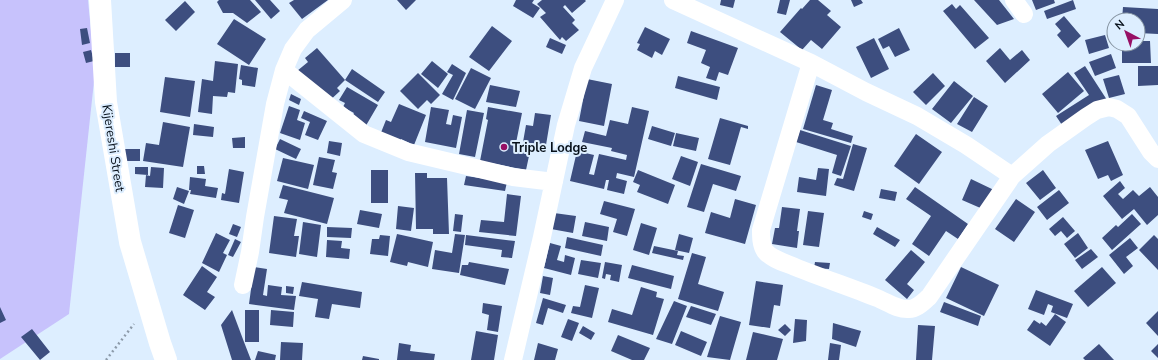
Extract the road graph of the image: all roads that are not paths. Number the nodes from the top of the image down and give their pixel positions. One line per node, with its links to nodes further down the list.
1 (100, 0): 11 (street, Kijereshi Street)
2 (343, 0): 6 (street)
3 (615, 0): 9 (street)
4 (673, 0): 5 (street)
5 (810, 63): 8 (street); 8 (street)
6 (284, 70): 9 (street); 10 (street)
7 (1158, 159): 8 (street)
8 (1012, 176)
9 (554, 182): 12 (street)
10 (243, 285)
11 (166, 360)
12 (513, 360)

